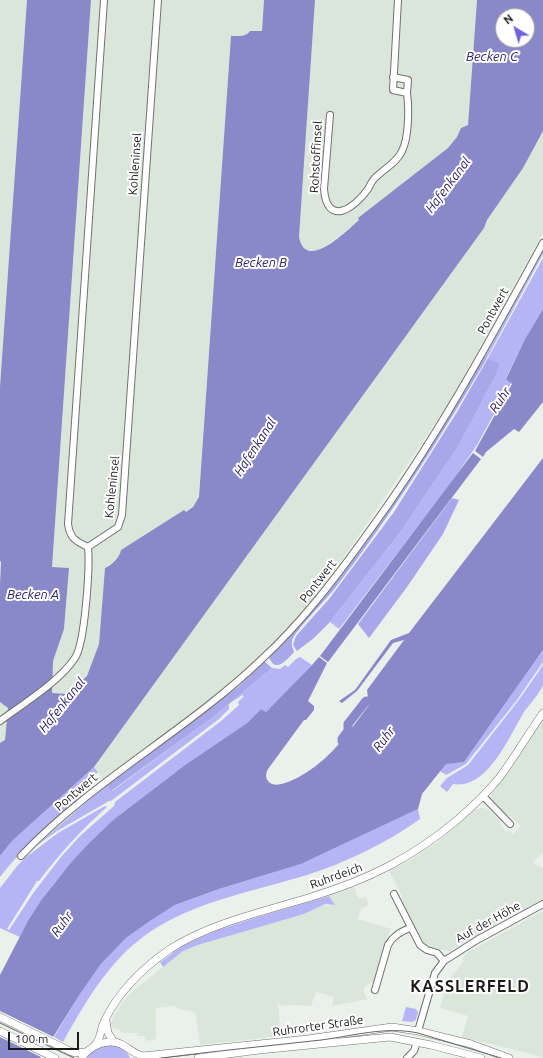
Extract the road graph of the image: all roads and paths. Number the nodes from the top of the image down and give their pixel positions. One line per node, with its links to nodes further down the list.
1 (104, 0): 8 (street)
2 (158, 0): 8 (street, Kohleninsel)
3 (398, 0): 4 (street)
4 (393, 78): 5 (street); 5 (street, Rohstoffinsel)
5 (407, 93): 6 (street, Rohstoffinsel)
6 (330, 115)
7 (543, 243): 13 (street, Pontwert)
8 (88, 547): 10 (street)
9 (543, 712): 11 (main road, Ruhrdeich)
10 (0, 721)
11 (483, 796): 12 (street); 20 (main road, Ruhrdeich)
12 (510, 824)
13 (21, 856)
14 (394, 894): 16 (street)
15 (543, 904): 17 (street, Auf der Höhe)
16 (410, 928): 17 (street); 18 (street)
17 (444, 960): 21 (street, Auf der Höhe)
18 (375, 990)
19 (0, 1017): 27 (main road)
20 (107, 1017): 23 (main road); 25 (main road, Ruhrdeich)
21 (418, 1030): 24 (main road); 28 (main road, Ruhrorter Straße); 35 (main road, Ruhrorter Straße)
22 (0, 1031): 30 (main road)
23 (114, 1042): 25 (main road); 26 (main road, Ruhrorter Straße)
24 (417, 1042): 29 (main road, Ruhrorter Straße); 32 (main road, Ruhrorter Straße); 33 (street)
25 (94, 1046): 27 (main road)
26 (129, 1050): 28 (main road, Ruhrorter Straße); 31 (main road, Ruhrorter Straße)
27 (83, 1055)
28 (191, 1055)
29 (467, 1056): 34 (main road, Ruhrorter Straße)
30 (55, 1058)
31 (134, 1058)
32 (198, 1058)
33 (407, 1058)
34 (481, 1058)
35 (509, 1058)

